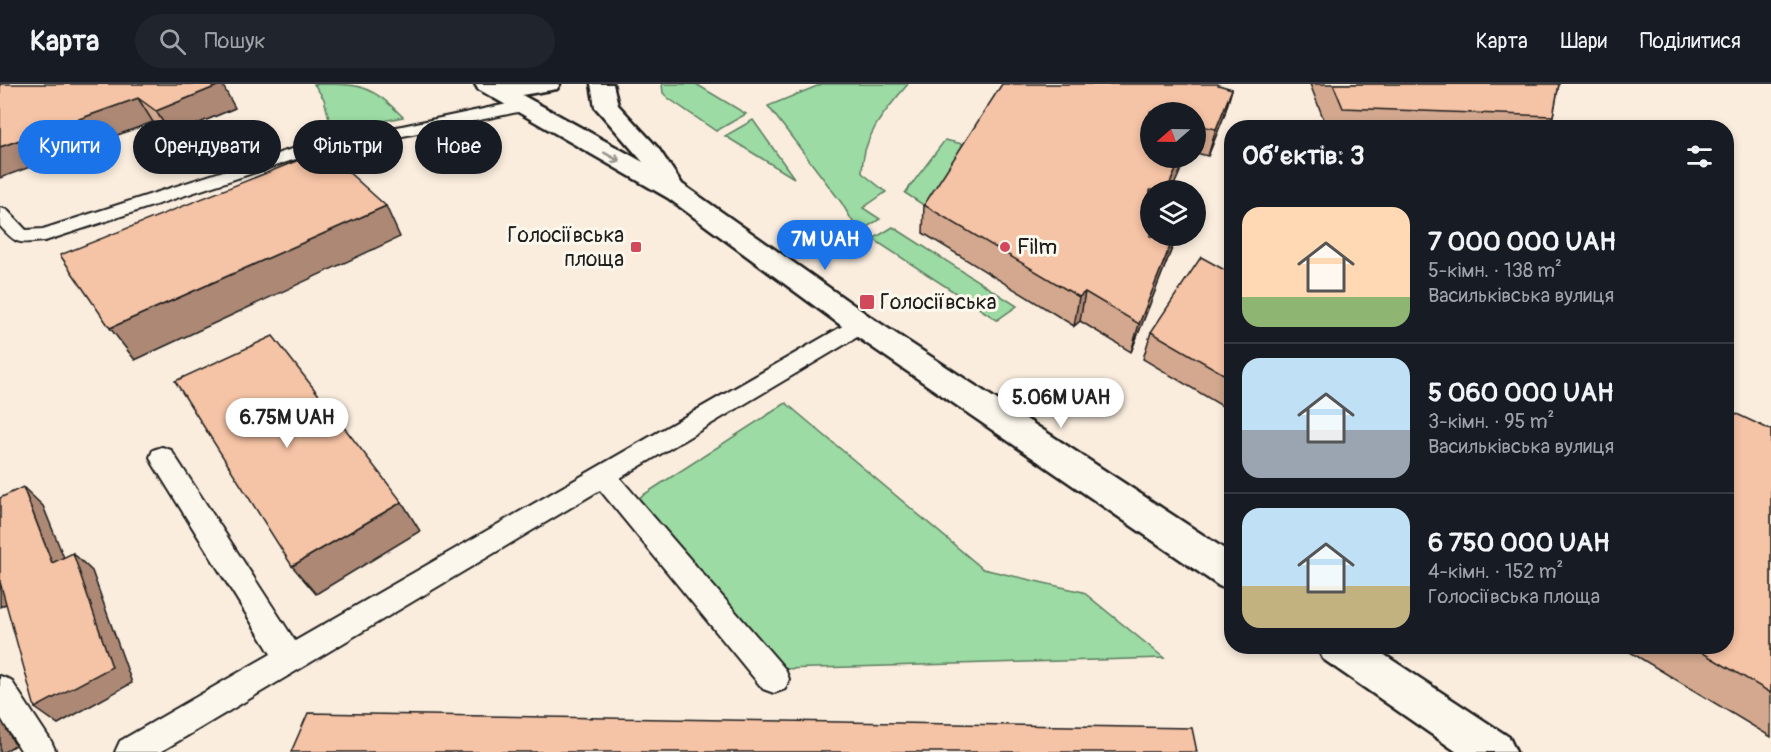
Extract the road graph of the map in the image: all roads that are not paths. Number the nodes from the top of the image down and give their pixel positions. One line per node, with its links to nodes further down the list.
1 (486, 84): 5 (main road)
2 (494, 84): 3 (main road)
3 (549, 84)
4 (602, 84): 6 (main road)
5 (526, 105): 6 (main road, one-way to 6); 7 (lane)
6 (676, 192): 8 (main road)
7 (0, 214)
8 (861, 325): 10 (lane); 11 (main road)
9 (162, 457): 13 (lane)
10 (603, 476): 13 (lane); 14 (lane)
11 (1224, 570)
12 (1349, 654): 18 (main road)
13 (290, 659): 17 (lane)
14 (774, 680)
15 (0, 690): 16 (lane)
16 (40, 752)
17 (130, 752)
18 (1494, 752)

